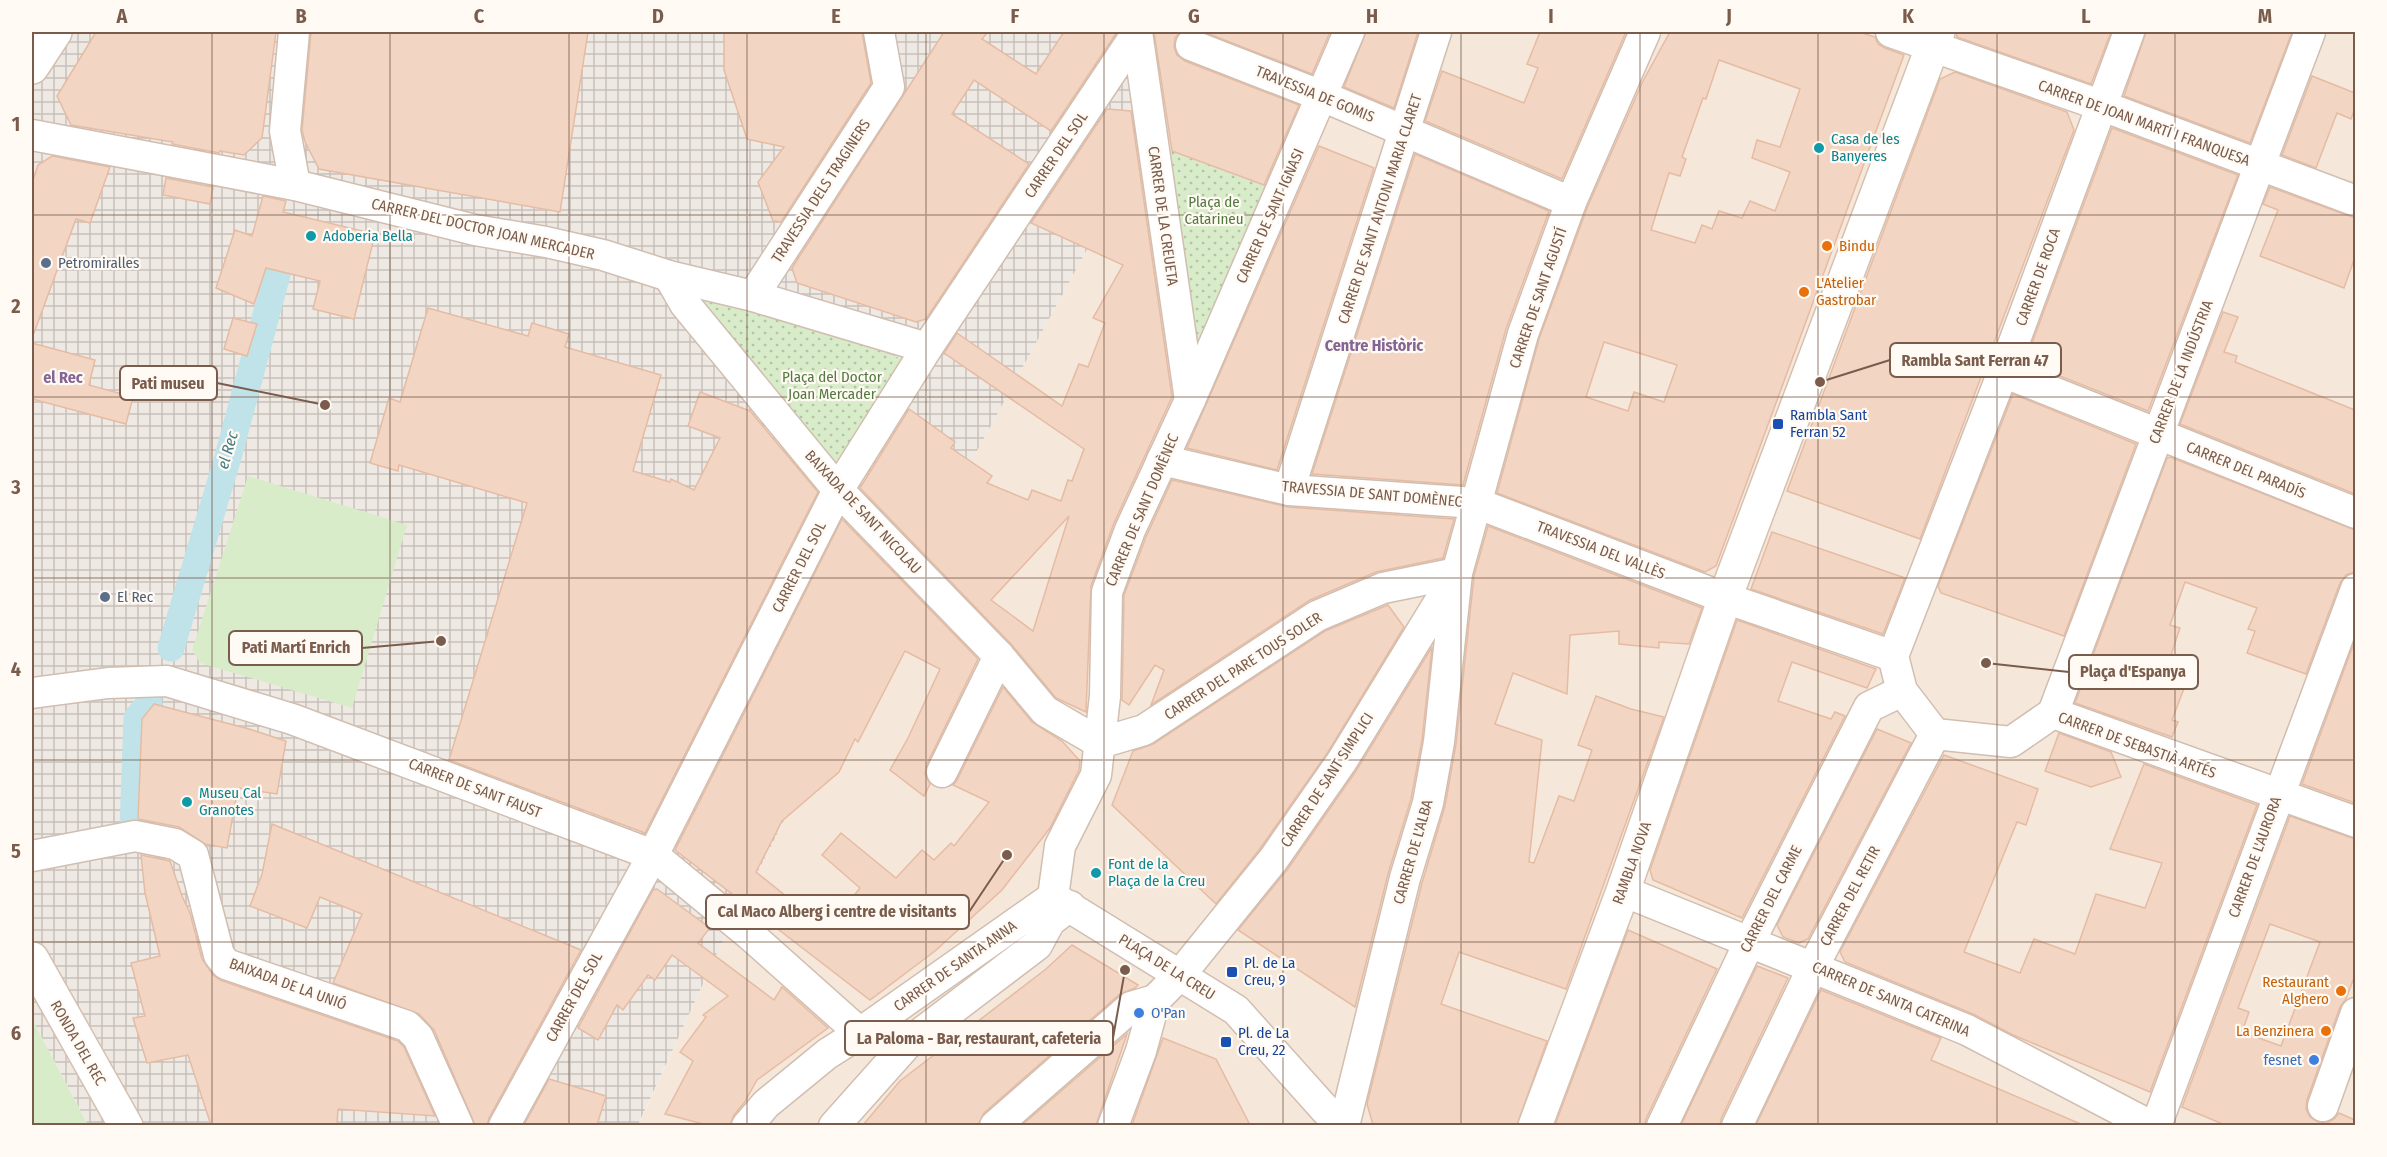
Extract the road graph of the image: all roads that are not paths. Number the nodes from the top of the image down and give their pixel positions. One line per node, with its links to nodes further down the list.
1 (55, 32): 13 (street)
2 (294, 32): 19 (street)
3 (879, 32): 23 (street, TRAVESSIA DELS TRAGINERS)
4 (1137, 32): 24 (street, CARRER DEL SOL); 26 (street, CARRER DE LA CREUETA)
5 (1349, 32): 14 (street, CARRER DE SANT IGNASI)
6 (1436, 32): 16 (street, CARRER DE SANT ANTONI MARIA CLARET)
7 (1645, 32): 21 (street, CARRER DE SANT AGUSTÍ)
8 (1892, 32): 11 (street, CARRER DE JOAN MARTÍ I FRANQUESA)
9 (2128, 32): 15 (street, CARRER DE ROCA)
10 (2310, 32): 18 (street, CARRER DE LA INDÚSTRIA)
11 (1935, 39): 15 (street, CARRER DE JOAN MARTÍ I FRANQUESA); 35 (street, RAMBLA NOVA)
12 (1191, 45): 14 (street, TRAVESSIA DE GOMIS)
13 (32, 67)
14 (1322, 96): 16 (street, TRAVESSIA DE GOMIS); 26 (street, CARRER DE SANT IGNASI)
15 (2100, 105): 18 (street, CARRER DE JOAN MARTÍ I FRANQUESA); 25 (street, CARRER DE ROCA)
16 (1405, 131): 21 (street, TRAVESSIA DE GOMIS); 30 (street, CARRER DE SANT ANTONI MARIA CLARET)
17 (32, 135): 19 (street, CARRER DEL DOCTOR JOAN MERCADER)
18 (2259, 166): 20 (street, CARRER DE JOAN MARTÍ I FRANQUESA); 27 (street, CARRER DE LA INDÚSTRIA)
19 (295, 185): 22 (street, CARRER DEL DOCTOR JOAN MERCADER)
20 (2355, 201)
21 (1571, 202): 31 (street, CARRER DE SANT AGUSTÍ)
22 (669, 276): 23 (street, CARRER DEL DOCTOR JOAN MERCADER); 29 (street, BAIXADA DE SANT NICOLAU)
23 (753, 296): 24 (street, CARRER DEL DOCTOR JOAN MERCADER)
24 (927, 348): 29 (street, CARRER DEL SOL)
25 (2003, 372): 27 (street, CARRER DEL PARADÍS); 37 (street, CARRER DE ROCA)
26 (1190, 400): 28 (street, CARRER DE SANT DOMÈNEC)
27 (2157, 435): 32 (street, CARRER DEL PARADÍS); 40 (street, CARRER DE LA INDÚSTRIA)
28 (1162, 460): 30 (street, TRAVESSIA DE SANT DOMÈNEC); 42 (street, CARRER DE SANT DOMÈNEC)
29 (838, 490): 36 (street, BAIXADA DE SANT NICOLAU); 46 (street, CARRER DEL SOL)
30 (1289, 490): 31 (street, TRAVESSIA DE SANT DOMÈNEC)
31 (1476, 503): 33 (street, CARRER DE SANT AGUSTÍ); 35 (street, TRAVESSIA DEL VALLÈS)
32 (2355, 513)
33 (1457, 573): 42 (street, CARRER DEL PARE TOUS SOLER); 53 (street, CARRER DE SANT SIMPLICI); 67 (street, CARRER DE L'ALBA)
34 (2355, 589): 44 (street, CARRER DE L'AURORA)
35 (1725, 598): 37 (street); 48 (street, RAMBLA NOVA)
36 (999, 656): 42 (street, BAIXADA DE SANT NICOLAU); 43 (street)
37 (1893, 656): 38 (street)
38 (1902, 691): 41 (street); 50 (street, CARRER DEL CARME)
39 (32, 693): 46 (street, CARRER DE SANT FAUST)
40 (2053, 713): 41 (street, CARRER DE SEBASTIÀ ARTÉS); 44 (street, CARRER DE SEBASTIÀ ARTÉS)
41 (1935, 734): 52 (street, CARRER DEL RETIR)
42 (1100, 743): 49 (street, CARRER DE SANT DOMÈNEC)
43 (942, 772)
44 (2277, 795): 45 (street, CARRER DE SEBASTIÀ ARTÉS); 72 (street, CARRER DE L'AURORA)
45 (2355, 822)
46 (653, 855): 56 (street, CARRER DE SANT FAUST); 61 (street, CARRER DEL SOL)
47 (32, 856): 60 (street, BAIXADA DE LA UNIÓ)
48 (1623, 891): 50 (street, CARRER DE SANTA CATERINA); 68 (street, RAMBLA NOVA)
49 (1062, 901): 53 (street, PLAÇA DE LA CREU); 56 (street, CARRER DE SANTA ANNA); 64 (street)
50 (1749, 943): 52 (street, CARRER DE SANTA CATERINA); 69 (street, CARRER DEL CARME)
51 (32, 959): 59 (street, RONDA DEL REC)
52 (1813, 967): 70 (street, CARRER DEL RETIR); 71 (street, CARRER DE SANTA CATERINA)
53 (1180, 975): 54 (street, CARRER DE SANT SIMPLICI); 67 (street, PLAÇA DE LA CREU)
54 (1155, 1000): 65 (street); 66 (street)
55 (2355, 1012): 58 (street)
56 (860, 1033): 57 (street, CARRER DE SANTA ANNA)
57 (792, 1082): 62 (street, CARRER DE SANTA ANNA); 63 (street)
58 (2323, 1106)
59 (126, 1125)
60 (458, 1125)
61 (504, 1125)
62 (747, 1125)
63 (766, 1125)
64 (834, 1125)
65 (995, 1125)
66 (1113, 1125)
67 (1342, 1125)
68 (1535, 1125)
69 (1662, 1125)
70 (1737, 1125)
71 (2151, 1125)
72 (2156, 1125)

